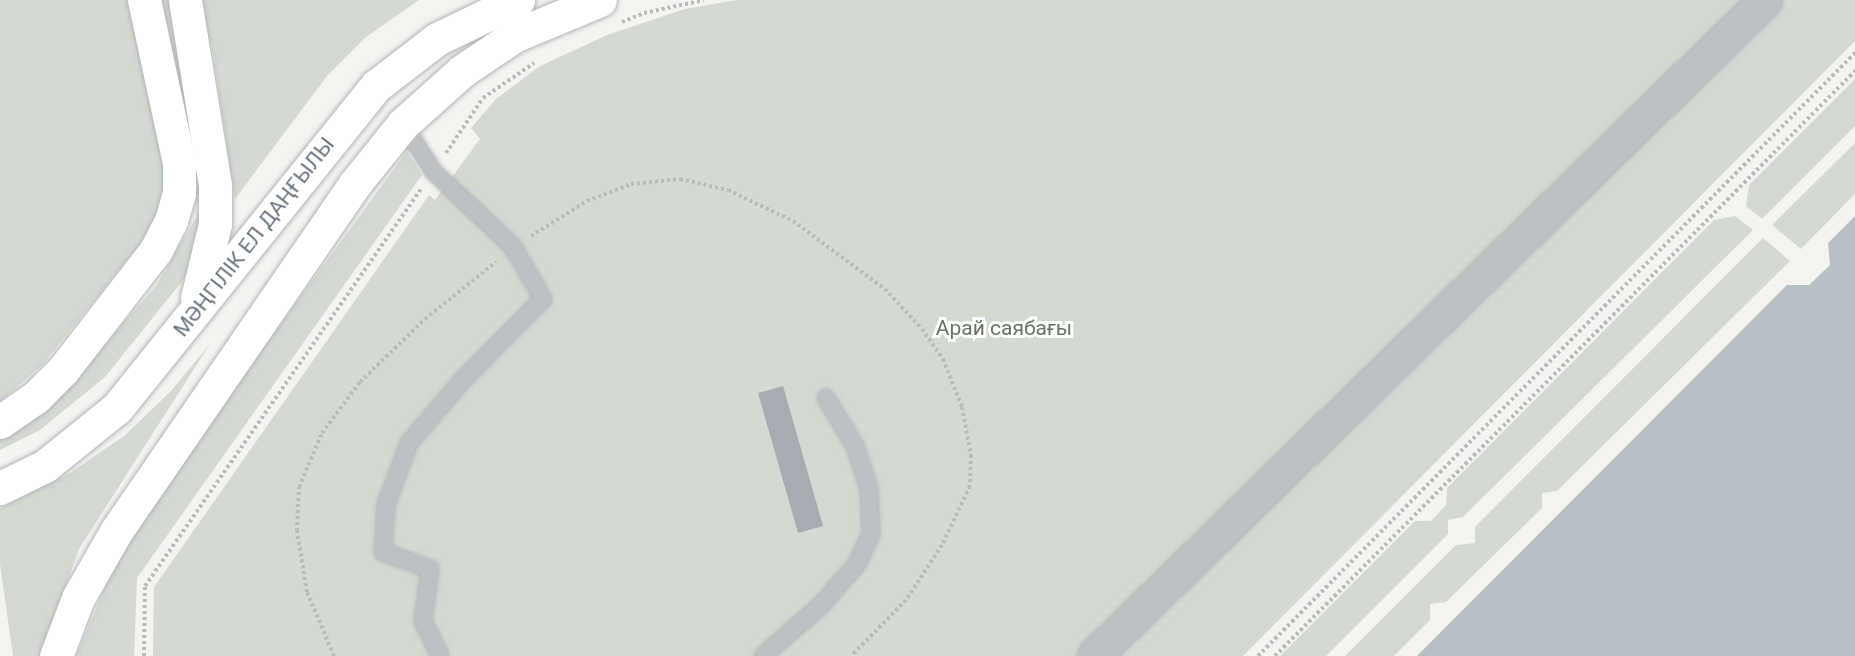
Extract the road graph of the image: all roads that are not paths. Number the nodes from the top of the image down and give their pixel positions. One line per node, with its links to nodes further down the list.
1 (144, 0): 9 (main road)
2 (185, 0): 7 (main road)
3 (518, 0): 7 (main road, МӘҢГІЛІК ЕЛ ДАҢҒЫЛЫ)
4 (1765, 0): 14 (street)
5 (607, 13): 6 (main road)
6 (404, 124): 11 (main road); 12 (lane)
7 (190, 320): 10 (main road, МӘҢГІЛІК ЕЛ ДАҢҒЫЛЫ)
8 (826, 398): 13 (lane)
9 (0, 422)
10 (0, 488)
11 (56, 656)
12 (440, 656)
13 (763, 656)
14 (1095, 656)

